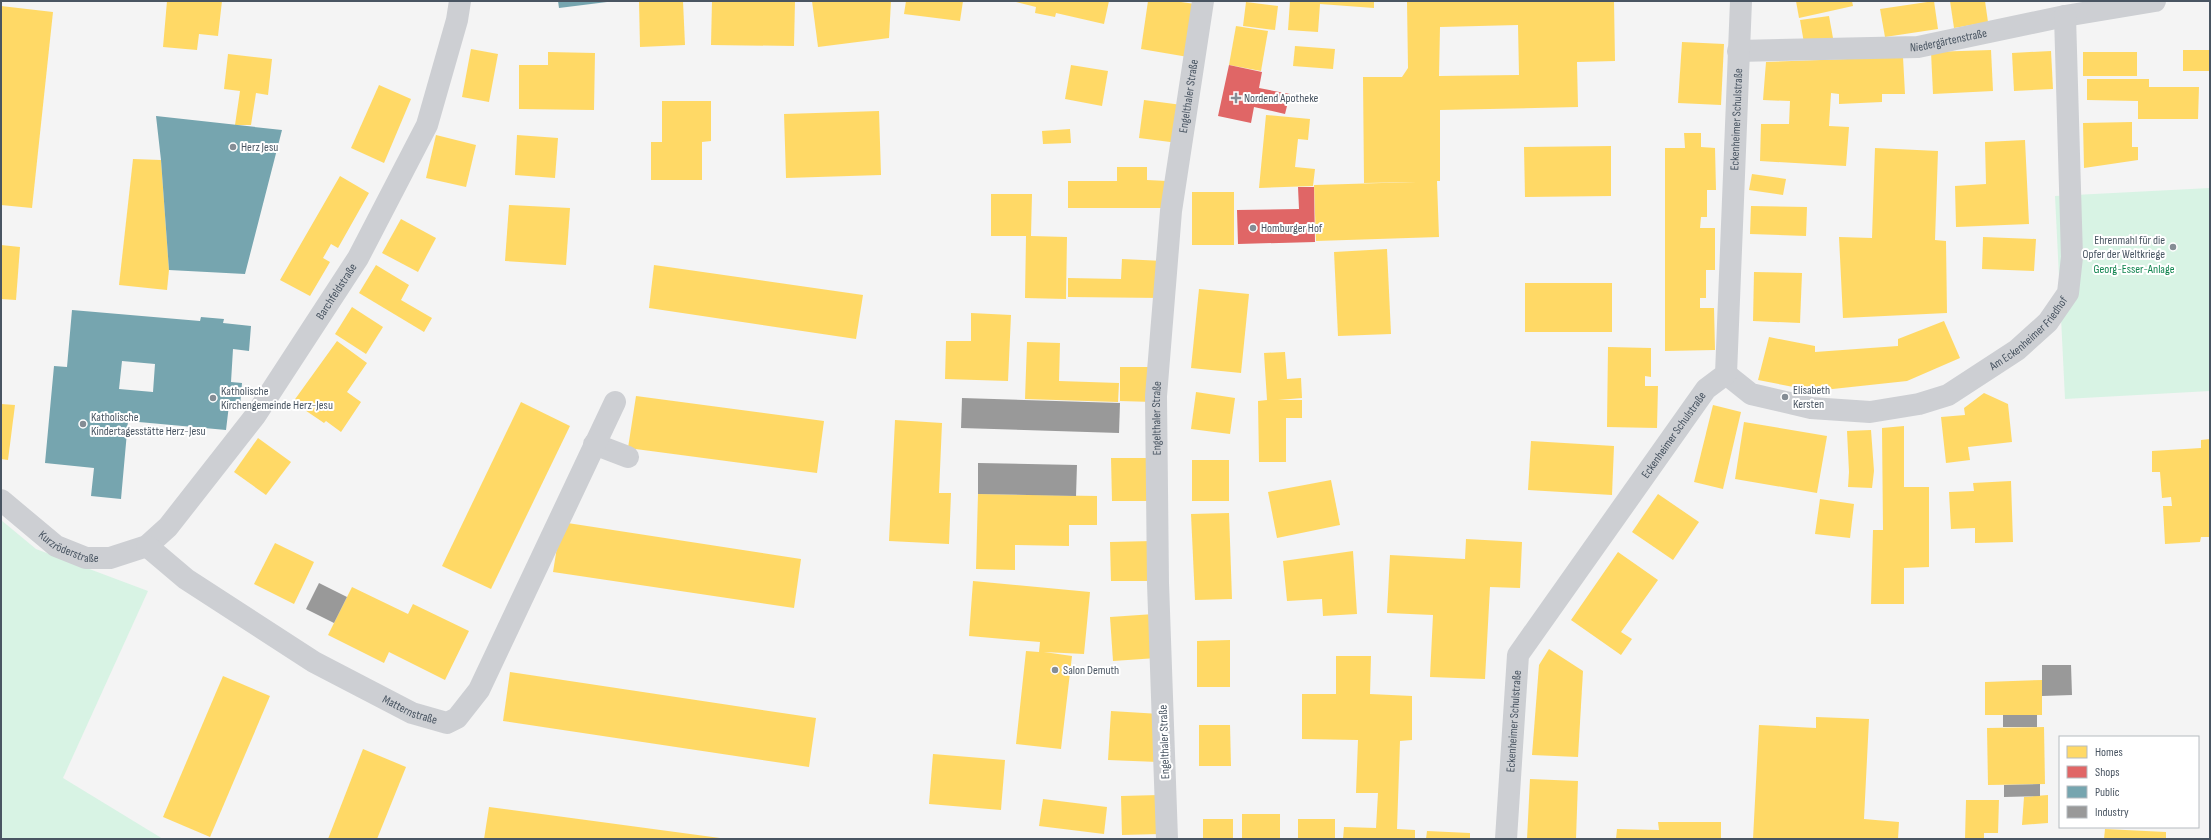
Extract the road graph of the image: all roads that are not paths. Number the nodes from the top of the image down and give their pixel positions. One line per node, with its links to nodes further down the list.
1 (460, 1): 12 (street, Barchfeldstraße)
2 (1203, 1): 13 (street, Engelthaler Straße)
3 (1741, 1): 6 (street, Eckenheimer Schulstraße)
4 (2155, 1): 5 (street, Niedergärtenstraße)
5 (2065, 16): 6 (street, Niedergärtenstraße); 7 (street, Am Eckenheimer Friedhof)
6 (1738, 51): 7 (street, Eckenheimer Schulstraße)
7 (1726, 374): 14 (street, Eckenheimer Schulstraße)
8 (615, 402): 9 (street, Matternstraße)
9 (594, 444): 10 (street); 12 (street, Matternstraße)
10 (628, 457)
11 (1, 500): 12 (street, Kurzröderstraße)
12 (147, 546)
13 (1167, 839)
14 (1506, 839)

